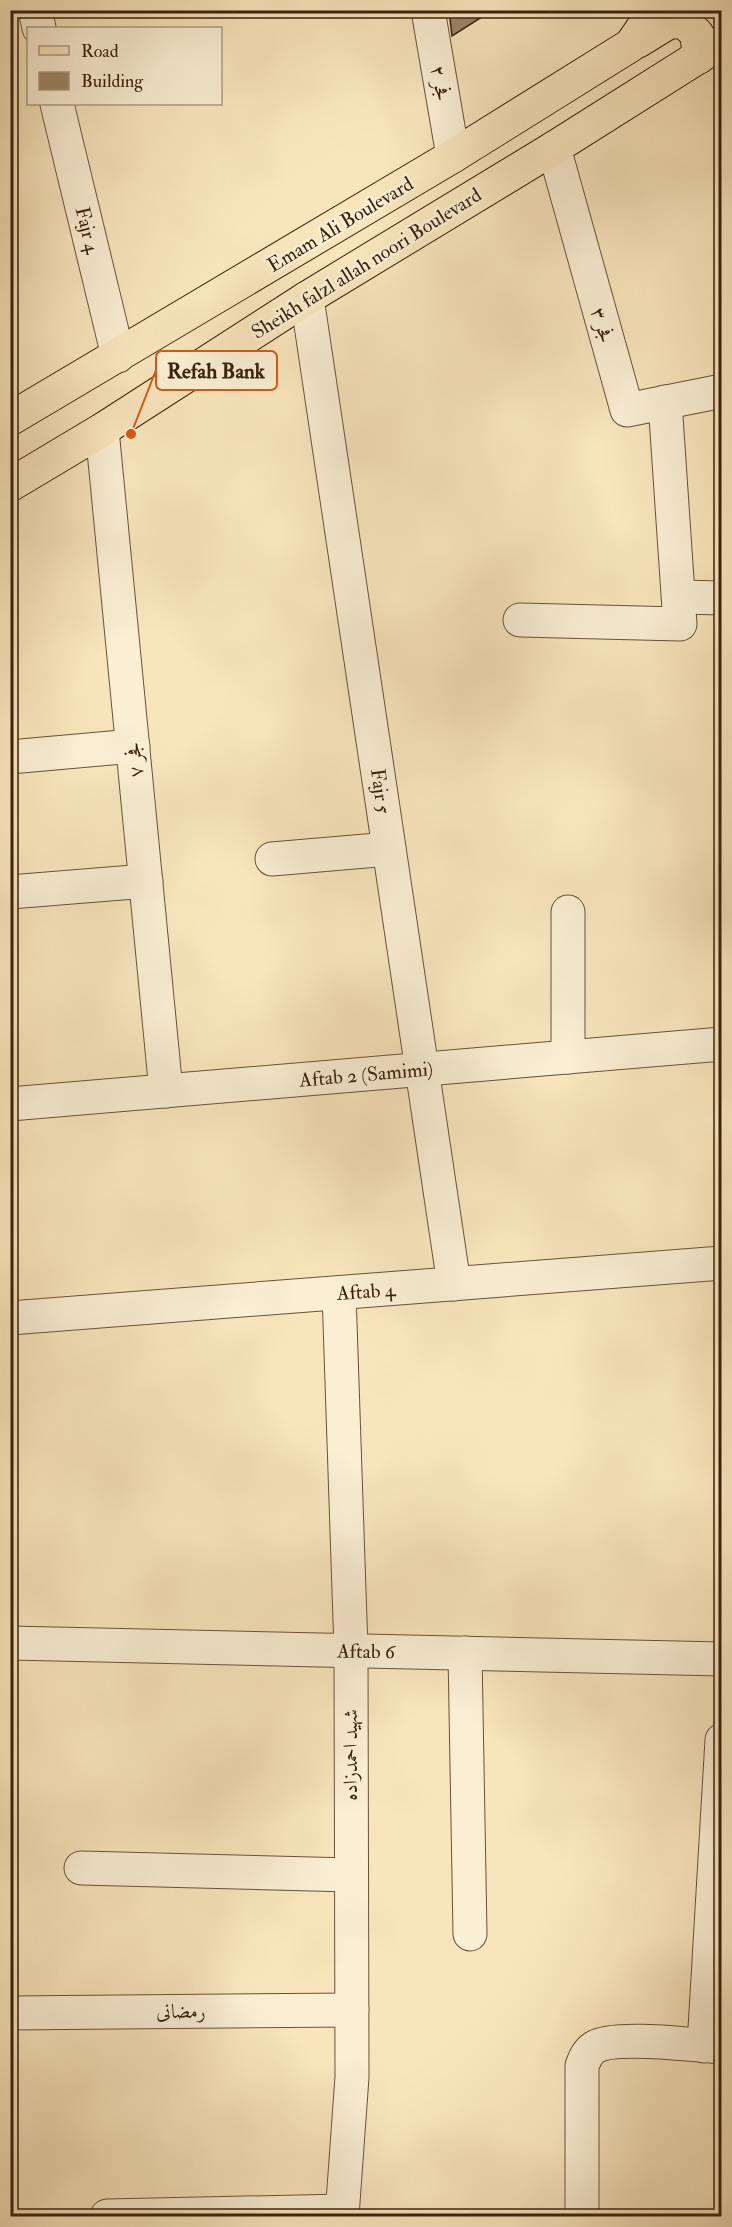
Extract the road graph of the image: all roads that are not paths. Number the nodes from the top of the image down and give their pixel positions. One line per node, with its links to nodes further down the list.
1 (35, 10): 4 (street)
2 (428, 10): 9 (street, فجر ۲)
3 (655, 10): 5 (main road, Emam Ali Boulevard)
4 (39, 27)
5 (631, 45): 6 (main road); 9 (main road, Emam Ali Boulevard)
6 (710, 50): 8 (main road, Sheikh falzl allah noori Boulevard)
7 (57, 105): 11 (street, Fajr 4)
8 (554, 148): 10 (main road, Sheikh falzl allah noori Boulevard); 13 (street, فجر ۳)
9 (453, 156): 11 (main road, Emam Ali Boulevard)
10 (307, 298): 15 (main road, Sheikh falzl allah noori Boulevard); 22 (street, Fajr 5)
11 (118, 356): 14 (main road, Emam Ali Boulevard)
12 (722, 391): 13 (street, فجر ۳)
13 (664, 402): 17 (street)
14 (10, 419)
15 (102, 430): 16 (main road, Sheikh falzl allah noori Boulevard); 20 (street, فجر ۷)
16 (10, 485)
17 (680, 597): 18 (street); 19 (street)
18 (722, 598)
19 (520, 620)
20 (133, 746): 21 (street); 24 (street, فجر ۷)
21 (10, 757)
22 (389, 849): 23 (street); 29 (street, Fajr 5)
23 (272, 859)
24 (146, 881): 25 (street); 30 (street, فجر ۷)
25 (10, 892)
26 (568, 912): 28 (street)
27 (722, 1044): 28 (street, Aftab 2 (Samimi))
28 (568, 1057): 29 (street, Aftab 2 (Samimi))
29 (423, 1069): 30 (street, Aftab 2 (Samimi)); 33 (street, Fajr 5)
30 (166, 1091): 31 (street, Aftab 2 (Samimi))
31 (10, 1104)
32 (722, 1263): 33 (street, Aftab 4)
33 (454, 1284): 34 (street, Aftab 4)
34 (339, 1293): 35 (street, Aftab 4); 37 (street, شهید احمدزاده)
35 (10, 1318)
36 (10, 1643): 37 (street, Aftab 6)
37 (351, 1650): 38 (street, Aftab 6); 42 (street, شهید احمدزاده)
38 (465, 1653): 39 (street, Aftab 6); 43 (street)
39 (722, 1659)
40 (722, 1740): 46 (street)
41 (81, 1868): 42 (street)
42 (351, 1875): 44 (street, شهید احمدزاده)
43 (470, 1934)
44 (352, 2010): 45 (street, رمضانی); 47 (street, شهید احمدزاده)
45 (10, 2013)
46 (713, 2047): 49 (street)
47 (343, 2214): 48 (street)
48 (107, 2217)
49 (582, 2217)

